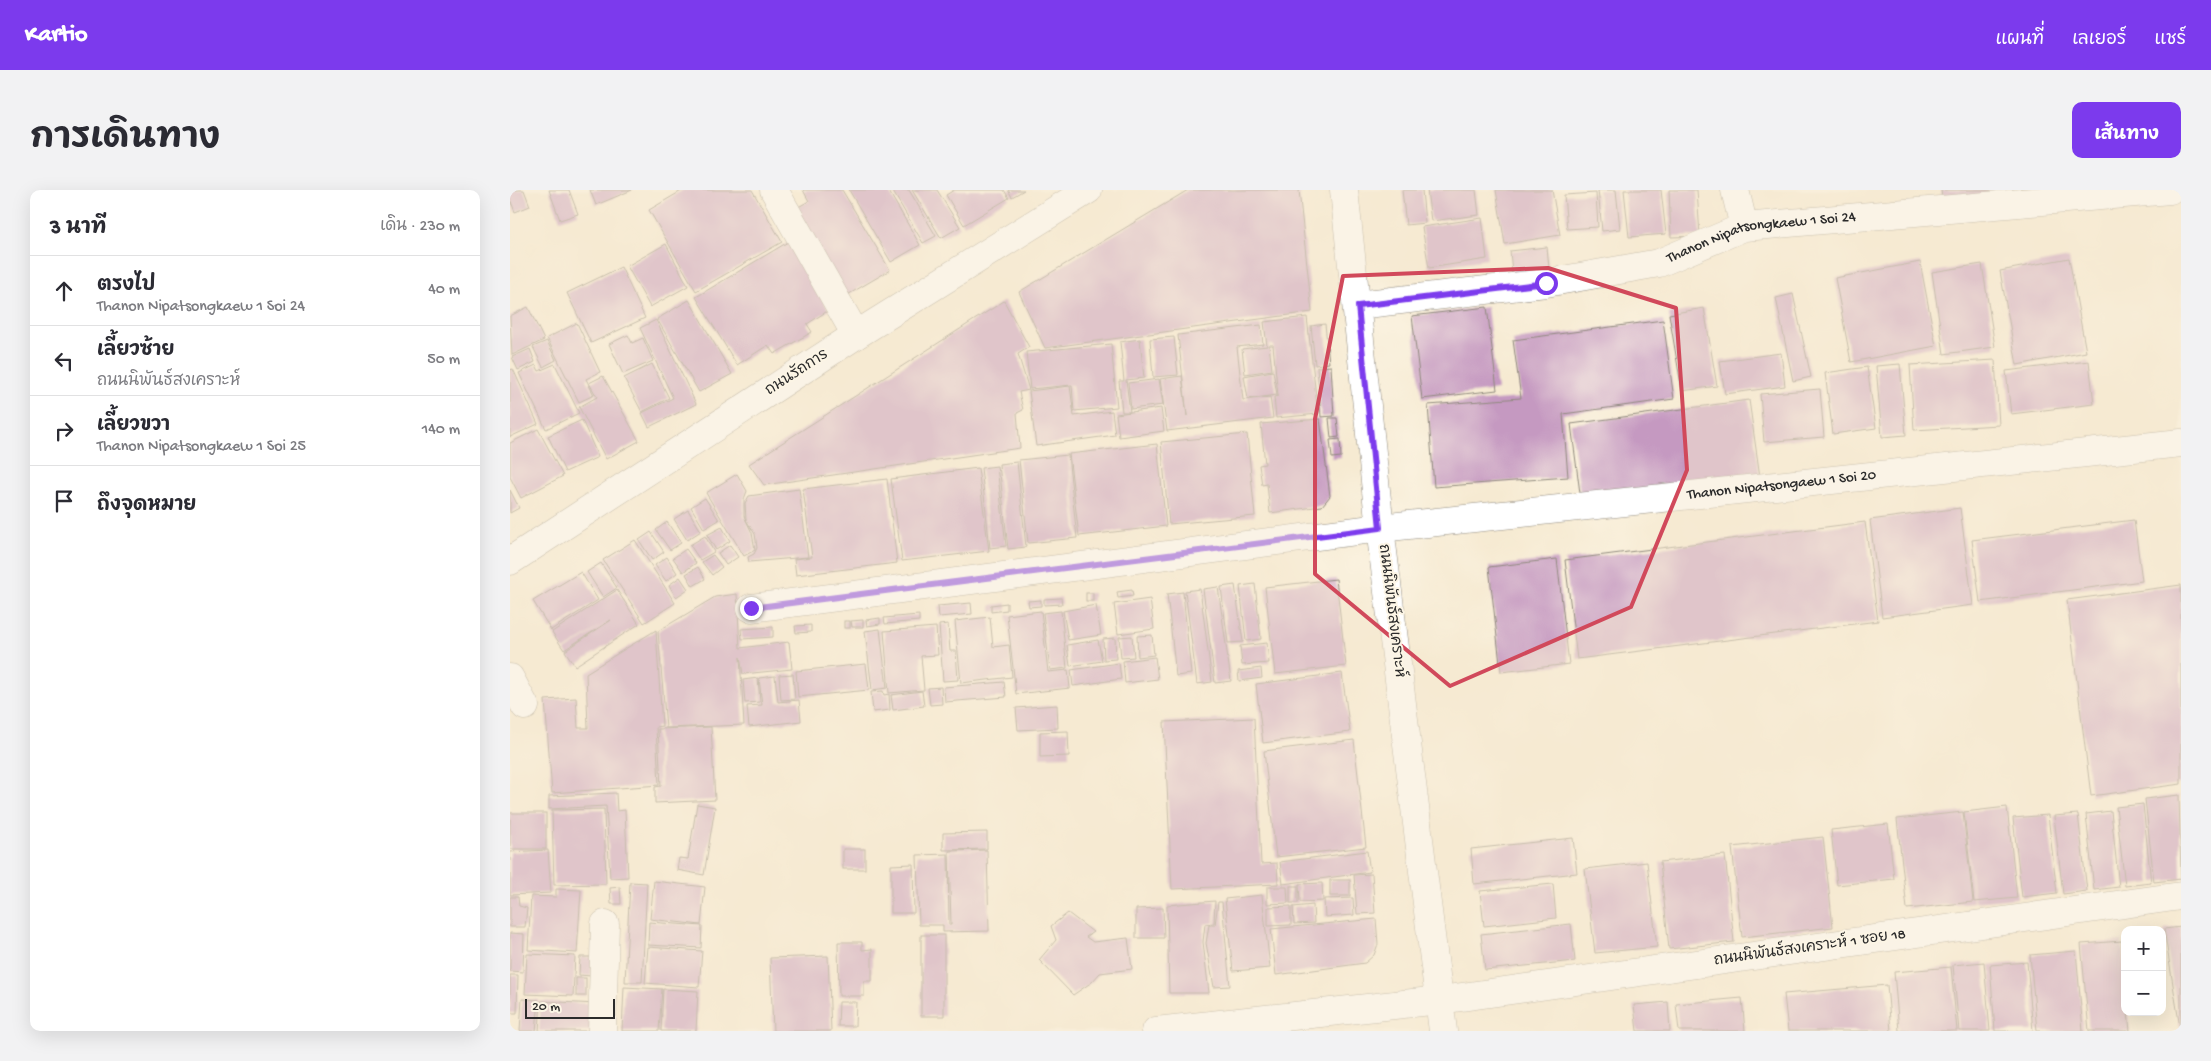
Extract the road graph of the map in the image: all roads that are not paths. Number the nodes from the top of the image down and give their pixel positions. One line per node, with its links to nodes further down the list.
1 (774, 190): 8 (street)
2 (1088, 190): 8 (street, ถนนรัถการ)
3 (1344, 190): 7 (street, ถนนนิพันธ์สงเคราะห์)
4 (1735, 190): 6 (street)
5 (2170, 190): 6 (street, Thanon Nipatsongkaew 1 Soi 24)
6 (1744, 227): 7 (street, Thanon Nipatsongkaew 1 Soi 24)
7 (1358, 306): 10 (street, ถนนนิพันธ์สงเคราะห์)
8 (856, 335): 11 (street, ถนนรัถการ)
9 (2181, 443): 10 (street, Thanon Nipatsongaew 1 Soi 20)
10 (1380, 528): 12 (street, Thanon Nipatsongaew 1 Soi 20); 17 (street, ถนนนิพันธ์สงเคราะห์)
11 (510, 561)
12 (751, 608)
13 (510, 678): 14 (street)
14 (526, 706)
15 (2181, 896): 17 (street, ถนนนิพันธ์สงเคราะห์ 1 ซอย 18)
16 (605, 924): 18 (street)
17 (1440, 1000): 19 (street, ถนนนิพันธ์สงเคราะห์ 1 ซอย 18); 20 (street, ถนนนิพันธ์สงเคราะห์)
18 (602, 1031)
19 (1156, 1031)
20 (1443, 1031)

